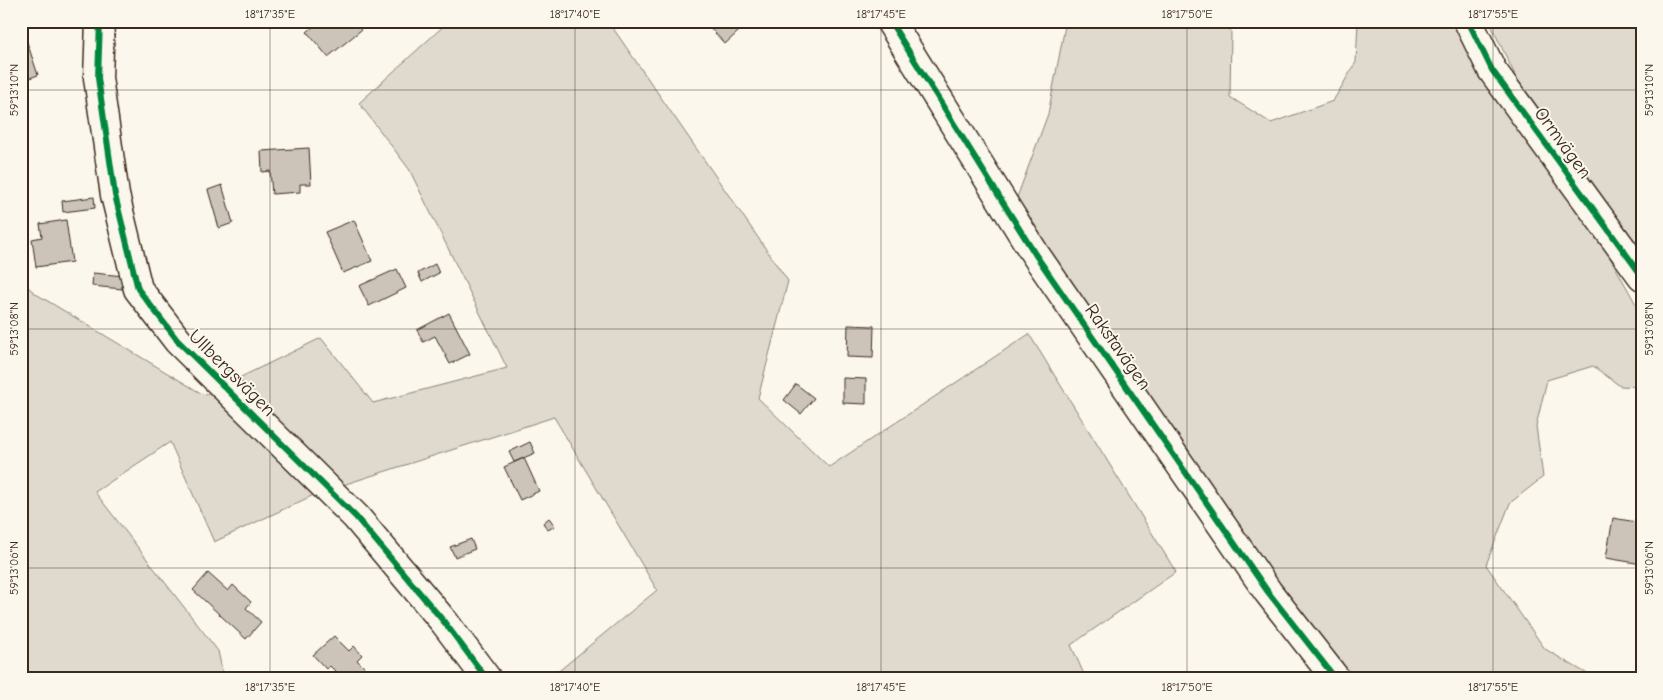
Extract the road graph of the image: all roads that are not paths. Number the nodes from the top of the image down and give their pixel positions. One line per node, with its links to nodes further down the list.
1 (100, 21): 5 (street, Ullbergsvägen)
2 (890, 21): 6 (street, Rakstavägen)
3 (1468, 21): 4 (street, Ormvägen)
4 (1642, 276)
5 (487, 679)
6 (1336, 679)

